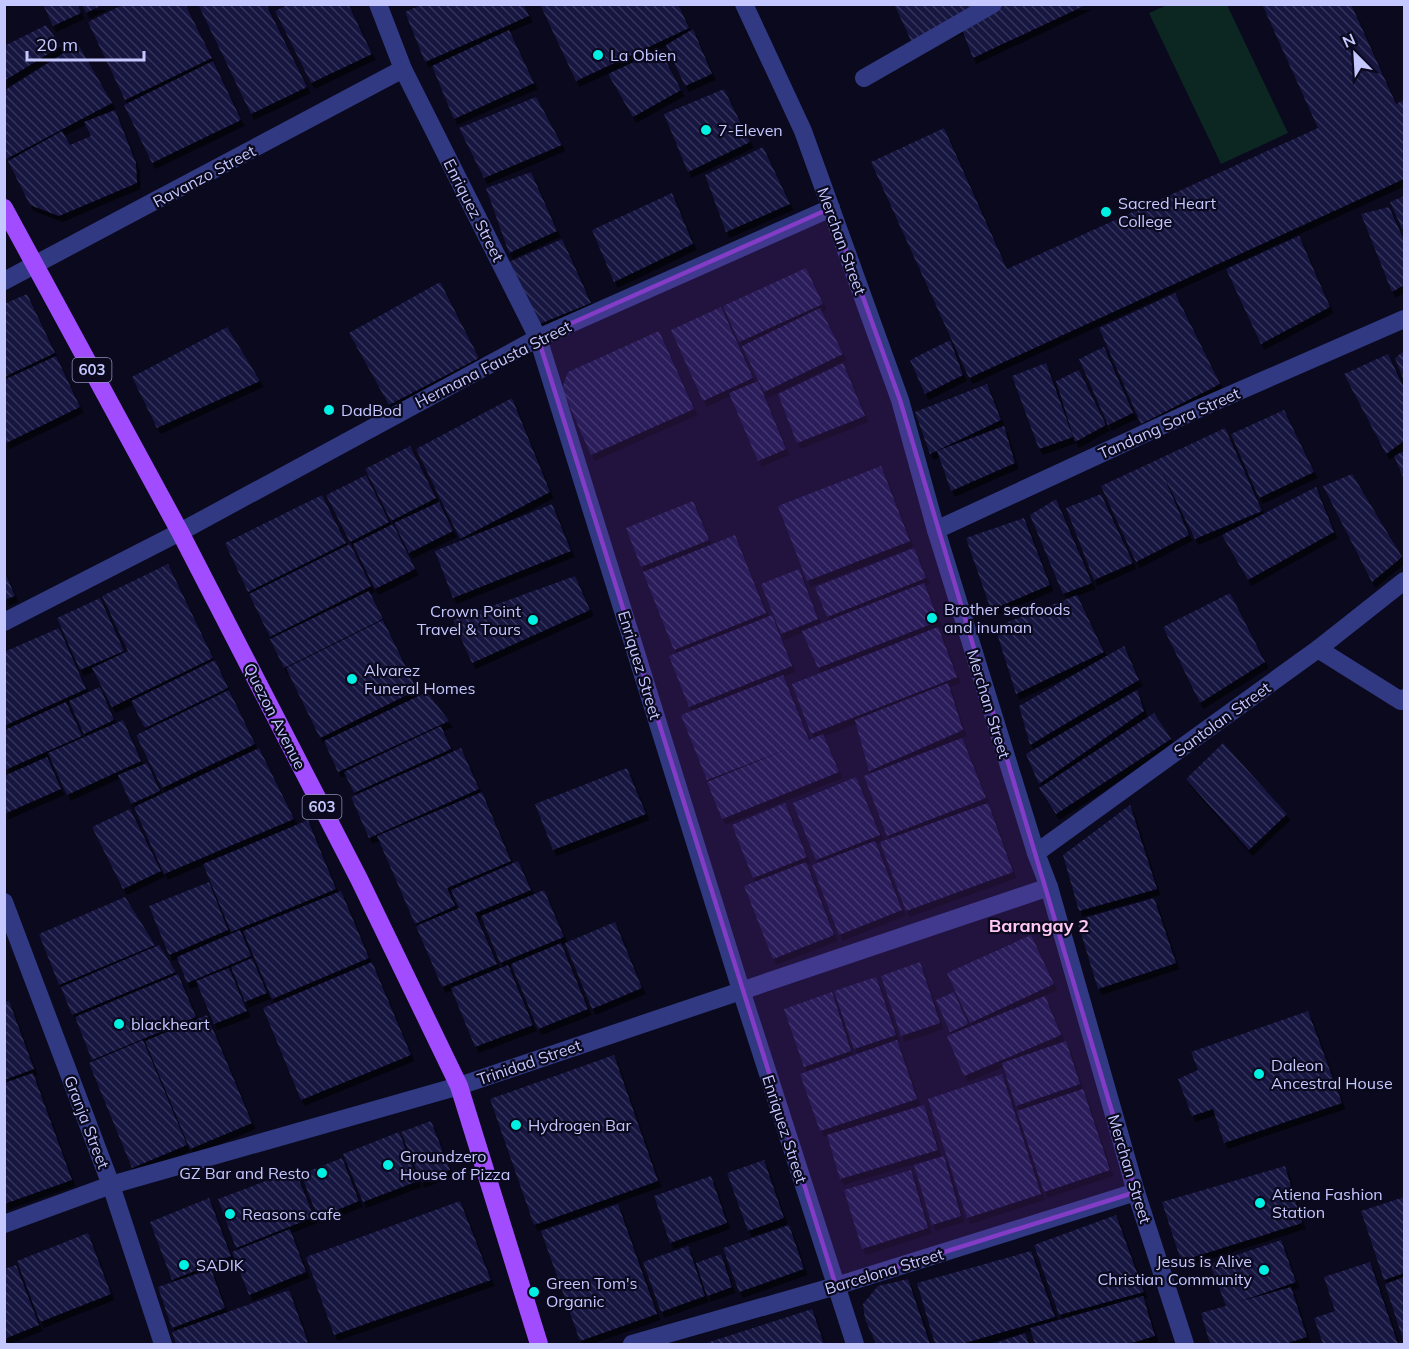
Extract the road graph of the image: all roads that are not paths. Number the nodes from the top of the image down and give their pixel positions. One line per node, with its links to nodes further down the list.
1 (378, 4): 4 (street, Enriquez Street)
2 (744, 4): 7 (street, Merchan Street)
3 (993, 4): 5 (street)
4 (403, 69): 8 (street, Ravanzo Street); 11 (street, Enriquez Street)
5 (864, 78)
6 (4, 208): 8 (main road, Quezon Avenue / 603)
7 (831, 208): 11 (street, Hermana Fausta Street); 12 (street, Merchan Street)
8 (36, 266): 9 (street, Ravanzo Street); 13 (main road, Quezon Avenue / 603)
9 (4, 281)
10 (1404, 319): 12 (street, Tandang Sora Street)
11 (538, 338): 13 (street, Hermana Fausta Street); 21 (street, Enriquez Street)
12 (936, 530): 18 (street, Merchan Street)
13 (180, 532): 15 (street, Hermana Fausta Street); 22 (main road, Quezon Avenue / 603)
14 (1404, 581): 16 (street, Santolan Street)
15 (4, 622)
16 (1318, 649): 17 (street); 18 (street, Santolan Street)
17 (1404, 698)
18 (1036, 854): 19 (street, Merchan Street)
19 (1049, 887): 21 (street, Trinidad Street); 24 (street, Merchan Street)
20 (4, 902): 23 (street, Granja Street)
21 (741, 990): 22 (street, Trinidad Street); 26 (street, Enriquez Street)
22 (459, 1086): 23 (street, Trinidad Street); 28 (main road, Quezon Avenue / 603)
23 (111, 1185): 25 (street, Trinidad Street); 27 (street, Granja Street)
24 (1136, 1192): 26 (street, Barcelona Street); 31 (street, Merchan Street)
25 (4, 1224)
26 (836, 1286): 29 (street, Barcelona Street); 30 (street, Enriquez Street)
27 (164, 1344)
28 (538, 1344)
29 (632, 1344)
30 (855, 1344)
31 (1185, 1344)

